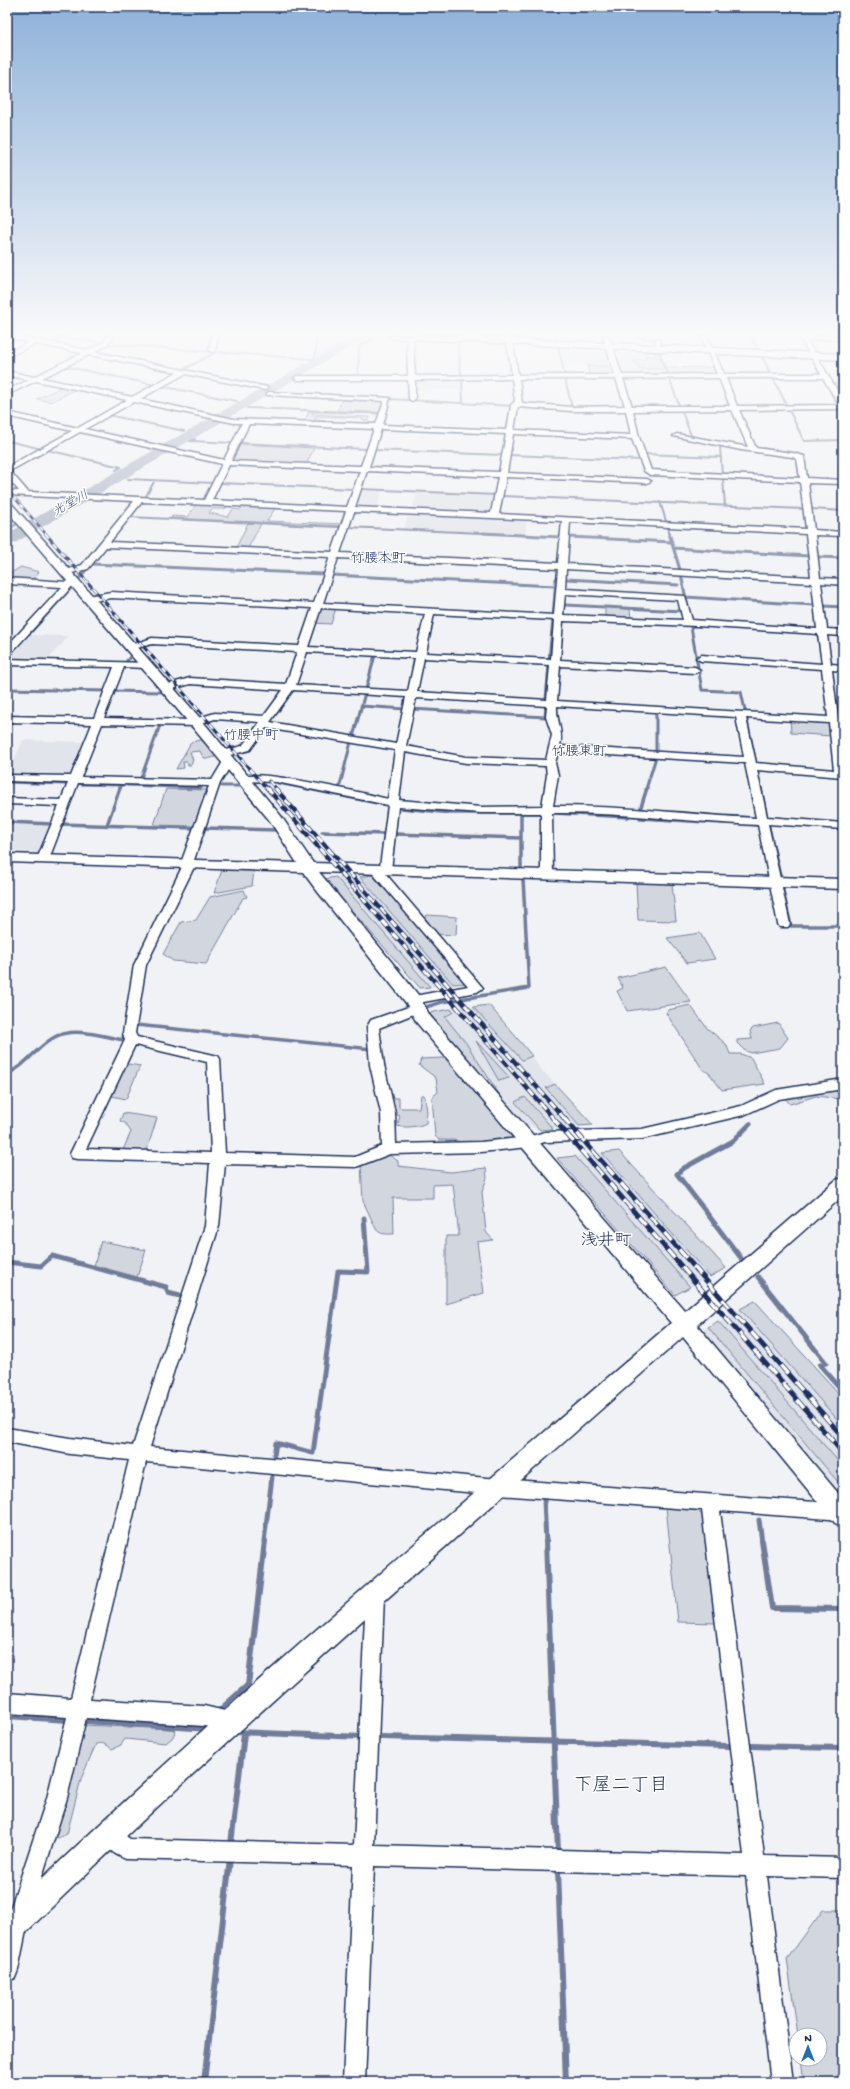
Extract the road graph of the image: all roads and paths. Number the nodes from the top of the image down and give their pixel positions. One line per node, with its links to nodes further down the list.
1 (73, 433): 14 (street)
2 (95, 433): 12 (street)
3 (241, 433): 12 (street)
4 (376, 433): 13 (street)
5 (510, 433): 15 (street)
6 (547, 433): 10 (street)
7 (634, 433): 10 (street)
8 (746, 433): 11 (street)
9 (677, 436): 11 (street)
10 (635, 437): 16 (street)
11 (753, 450): 16 (street)
12 (226, 462): 13 (street); 22 (street)
13 (364, 468): 15 (street); 24 (street)
14 (7, 471): 20 (street)
15 (503, 475): 17 (street); 25 (street)
16 (804, 480): 18 (street); 27 (street)
17 (647, 481)
18 (843, 482)
19 (7, 493): 20 (street)
20 (26, 494): 21 (street)
21 (140, 499): 22 (street); 29 (street)
22 (207, 502): 24 (street)
23 (7, 505): 32 (street)
24 (350, 509): 25 (street); 30 (street)
25 (495, 515): 26 (street)
26 (566, 519): 27 (street); 31 (street)
27 (810, 532): 28 (street); 33 (street)
28 (843, 534)
29 (104, 544): 30 (street); 32 (street)
30 (334, 556): 31 (street); 38 (street)
31 (563, 567): 33 (street); 36 (street)
32 (70, 580): 34 (street); 37 (street); 46 (street)
33 (816, 580): 35 (street); 42 (street)
34 (7, 581)
35 (843, 582)
36 (561, 591): 40 (street); 41 (street)
37 (88, 599): 38 (street); 44 (street)
38 (317, 606): 39 (street); 45 (street)
39 (430, 612): 40 (street); 47 (street)
40 (559, 618): 41 (street); 50 (street)
41 (688, 624): 42 (street)
42 (823, 631): 43 (street); 53 (street)
43 (843, 633)
44 (130, 647): 45 (street); 52 (street)
45 (302, 649): 47 (street); 56 (street)
46 (7, 652)
47 (421, 655): 50 (street); 58 (street)
48 (701, 658): 53 (street)
49 (7, 662): 51 (street)
50 (555, 662): 55 (street); 59 (street)
51 (120, 665): 52 (street); 63 (street)
52 (145, 665): 57 (street)
53 (827, 667): 54 (street); 62 (street)
54 (843, 668)
55 (695, 670)
56 (290, 687): 57 (street); 58 (street); 65 (street)
57 (165, 688): 64 (street)
58 (412, 694): 59 (street); 66 (street)
59 (552, 702): 60 (street); 67 (street)
60 (740, 714): 62 (street); 70 (street)
61 (7, 719): 63 (street)
62 (838, 720): 71 (street)
63 (98, 721): 64 (street); 74 (street)
64 (195, 722): 65 (street); 68 (street)
65 (265, 722): 66 (street); 68 (street)
66 (400, 748): 69 (street); 78 (street)
67 (554, 749): 69 (street); 70 (street)
68 (225, 758): 73 (street); 75 (street)
69 (550, 763): 79 (street)
70 (750, 763): 71 (street); 80 (street)
71 (842, 774)
72 (7, 778): 74 (street)
73 (242, 778): 78 (street); 85 (street)
74 (74, 780): 75 (street); 77 (street)
75 (215, 783): 84 (street)
76 (7, 801): 77 (street)
77 (65, 803): 83 (street)
78 (394, 803): 79 (street); 86 (street)
79 (546, 808): 80 (street); 87 (street)
80 (762, 821): 81 (street); 88 (street)
81 (843, 826)
82 (7, 858): 83 (street)
83 (43, 859): 84 (street)
84 (188, 863): 85 (street); 92 (street)
85 (307, 867): 86 (street); 91 (street)
86 (380, 870): 87 (street); 91 (street)
87 (547, 874): 88 (street)
88 (774, 881): 89 (street); 90 (street)
89 (843, 884)
90 (784, 924)
91 (415, 1004): 94 (street); 95 (street)
92 (131, 1040): 96 (street); 96 (street)
93 (843, 1084): 94 (street)
94 (528, 1142): 95 (street); 98 (street)
95 (389, 1149): 96 (street)
96 (218, 1158): 100 (street)
97 (843, 1185): 98 (street)
98 (685, 1325): 101 (street); 103 (street)
99 (7, 1435): 100 (street)
100 (139, 1454): 101 (street); 106 (street)
101 (498, 1487): 102 (street); 104 (street)
102 (710, 1502): 103 (street); 110 (street)
103 (842, 1513)
104 (375, 1596): 107 (street); 109 (street)
105 (7, 1703): 106 (street)
106 (79, 1708): 107 (street); 112 (street)
107 (228, 1723): 108 (street)
108 (108, 1834): 109 (street); 112 (street)
109 (364, 1855): 110 (street); 114 (street)
110 (754, 1866): 111 (street); 115 (street)
111 (843, 1868)
112 (10, 1923): 113 (street)
113 (7, 1970)
114 (354, 2082)
115 (782, 2082)

